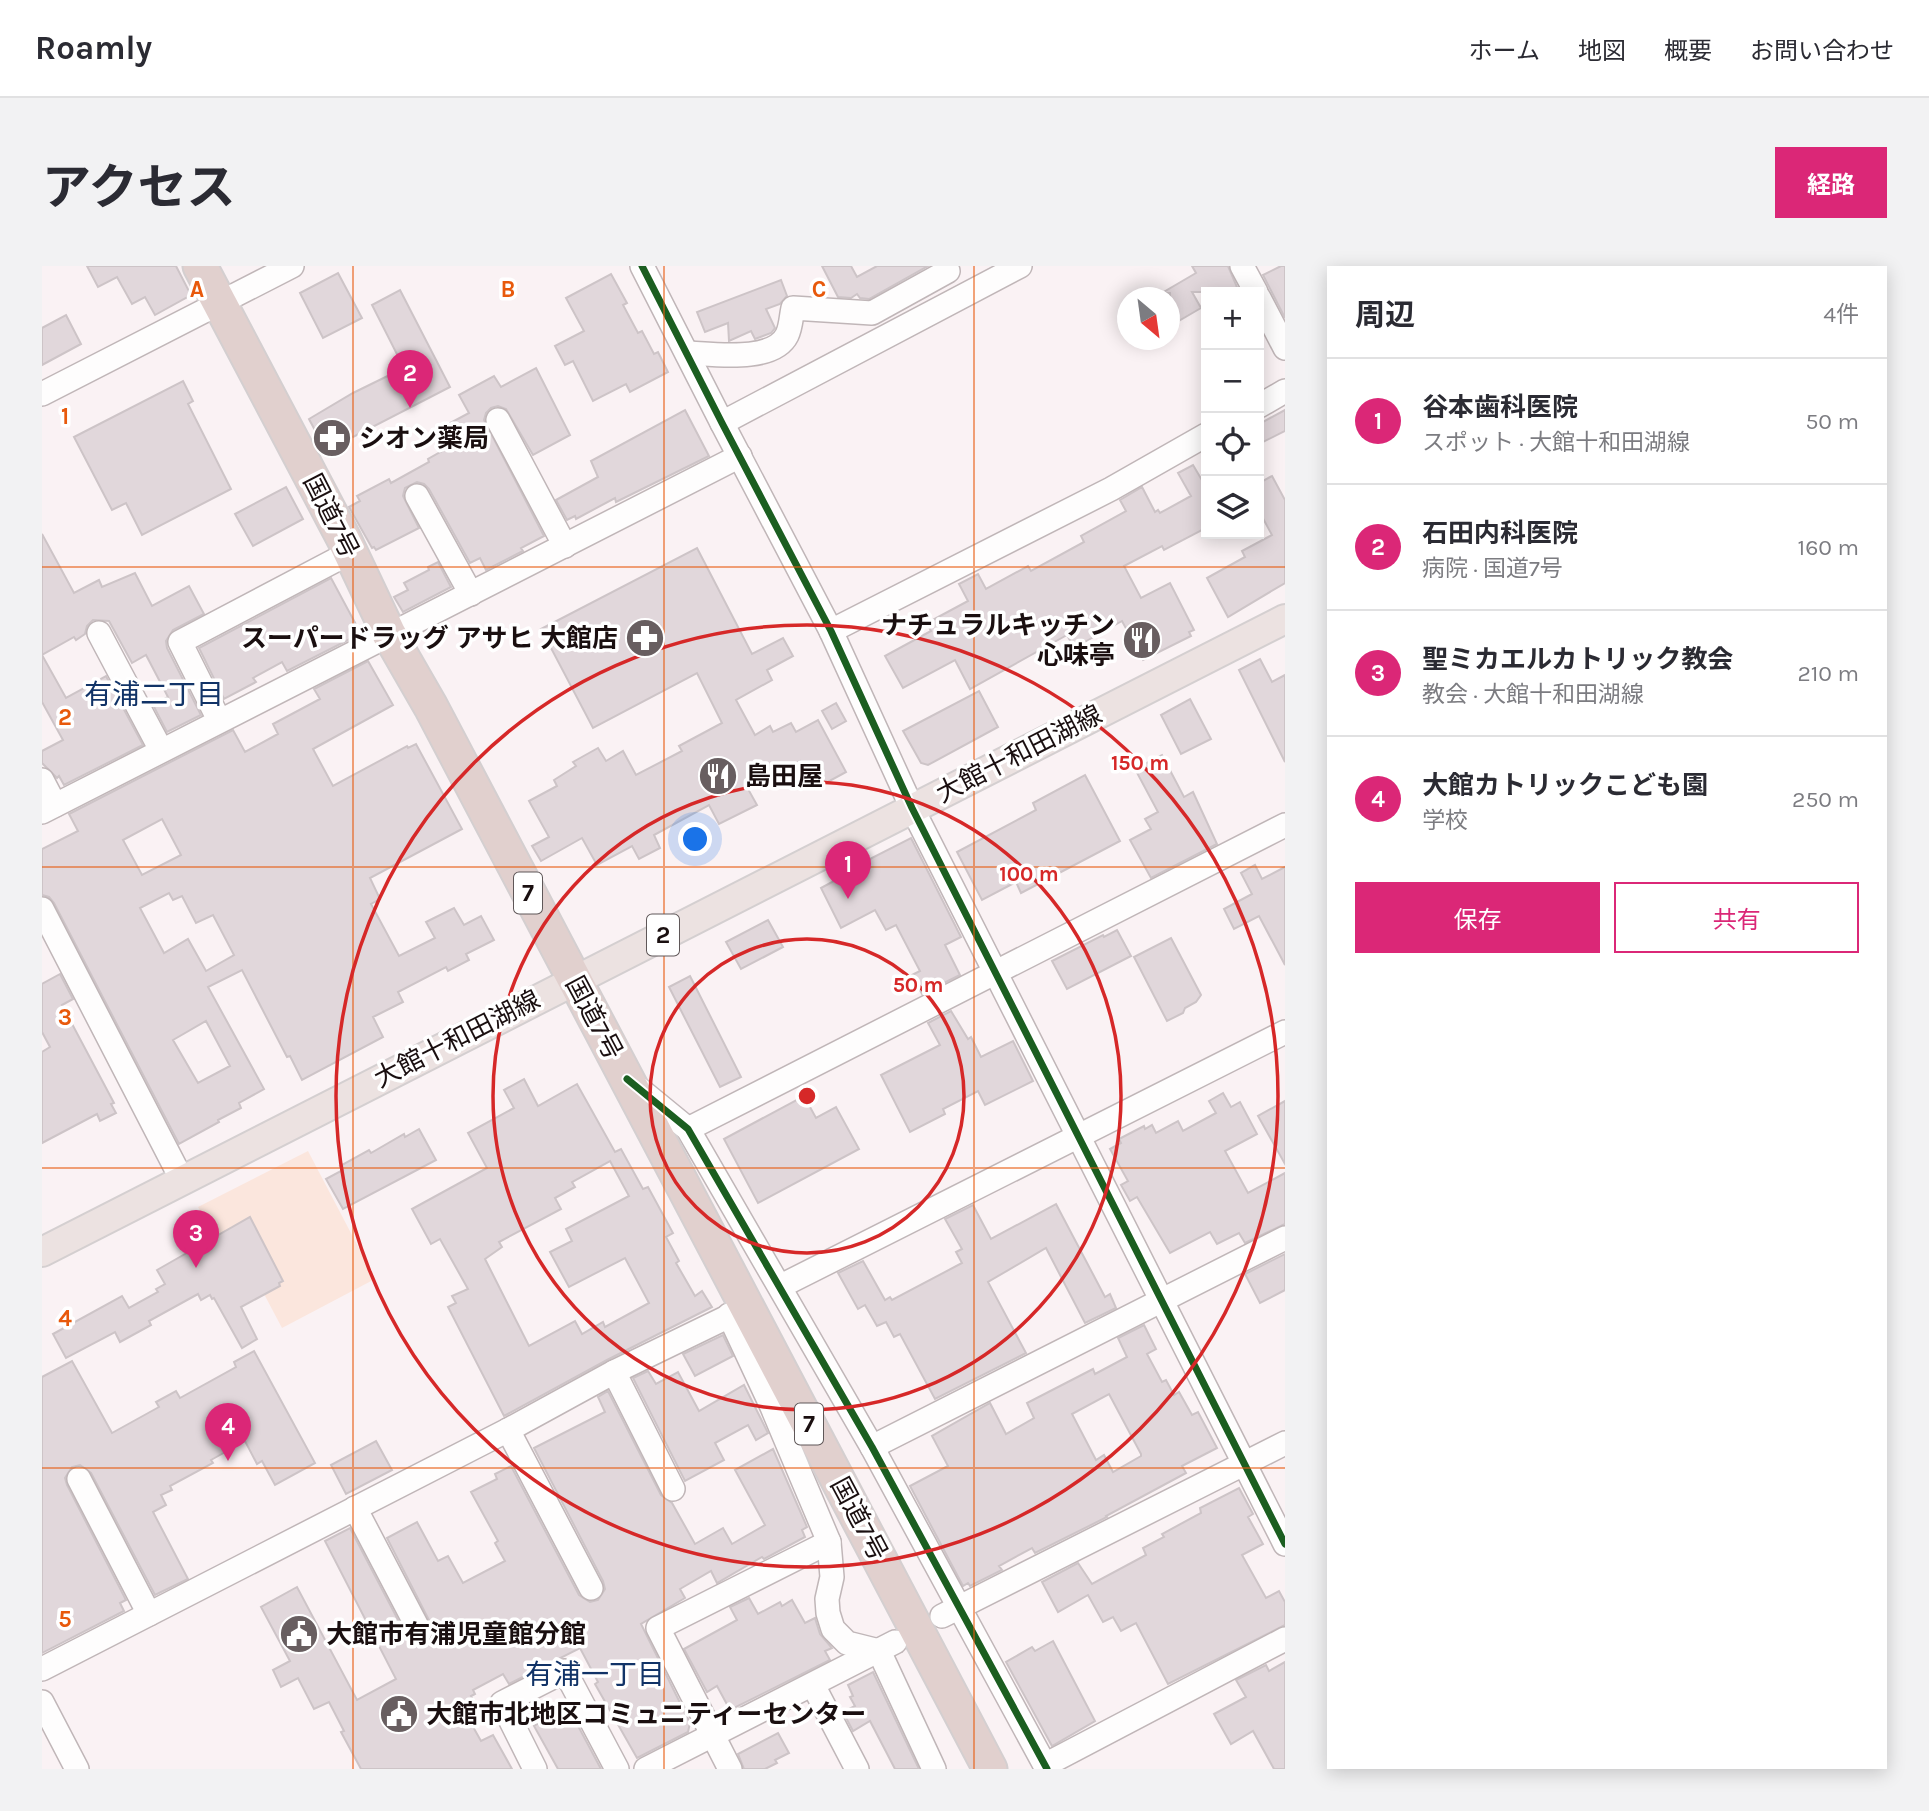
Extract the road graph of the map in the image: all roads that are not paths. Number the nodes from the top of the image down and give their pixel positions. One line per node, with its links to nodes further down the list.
1 (200, 266): 8 (highway, 国道7号 / 7)
2 (292, 266): 8 (street)
3 (642, 266): 11 (street)
4 (1020, 266): 16 (street)
5 (1242, 266): 7 (street)
6 (948, 271): 11 (street)
7 (1253, 287)
8 (220, 304): 13 (street); 21 (highway, 国道7号 / 7)
9 (1264, 308): 10 (street)
10 (1285, 348)
11 (687, 353): 16 (street)
12 (1285, 391): 14 (street)
13 (42, 394)
14 (1264, 403)
15 (498, 420): 20 (street)
16 (722, 424): 18 (street)
17 (1201, 438): 24 (street)
18 (740, 456): 20 (street); 24 (street)
19 (417, 496): 22 (street)
20 (565, 546): 22 (street)
21 (351, 552): 26 (highway, 国道7号 / 7); 27 (street)
22 (471, 594): 26 (street)
23 (1285, 619): 31 (main road, 大館十和田湖線 / 2)
24 (831, 631): 31 (street)
25 (99, 633): 28 (street)
26 (389, 634): 27 (street); 35 (highway, 国道7号 / 7)
27 (219, 720): 28 (street)
28 (161, 750): 30 (street)
29 (42, 780): 30 (street)
30 (48, 808)
31 (912, 808): 34 (street); 35 (main road, 大館十和田湖線 / 2)
32 (1285, 825): 34 (street)
33 (42, 909): 40 (street)
34 (996, 973): 38 (street); 39 (street)
35 (574, 980): 37 (highway, 国道7号 / 7); 40 (main road, 大館十和田湖線 / 2)
36 (1285, 1032): 39 (street)
37 (627, 1079): 38 (street); 45 (highway, 国道7号 / 7)
38 (688, 1129): 43 (street)
39 (1078, 1135): 43 (street); 44 (street)
40 (182, 1180): 42 (main road, 大館十和田湖線 / 2)
41 (1285, 1238): 44 (street)
42 (42, 1252)
43 (781, 1286): 49 (street)
44 (1163, 1301): 49 (street); 50 (street)
45 (738, 1311): 46 (street); 54 (street); 74 (highway, 国道7号 / 7)
46 (614, 1373): 47 (street); 52 (street)
47 (508, 1430): 53 (street); 56 (street)
48 (1285, 1443): 50 (street)
49 (872, 1447): 57 (street)
50 (1244, 1463): 55 (street); 57 (street)
51 (79, 1479): 58 (street)
52 (673, 1489)
53 (355, 1508): 58 (street); 59 (street)
54 (829, 1542): 61 (street); 65 (street)
55 (1285, 1544)
56 (591, 1588)
57 (951, 1613): 66 (street)
58 (149, 1614): 62 (street)
59 (420, 1632)
60 (1285, 1639): 66 (street)
61 (887, 1646): 63 (street); 73 (street)
62 (42, 1669)
63 (813, 1685): 65 (street); 72 (street)
64 (42, 1702): 67 (street)
65 (711, 1735): 70 (street); 71 (street)
66 (1046, 1767)
67 (77, 1769)
68 (535, 1769): 69 (street)
69 (617, 1769)
70 (646, 1769)
71 (730, 1769)
72 (857, 1769)
73 (934, 1769)
74 (990, 1769)

